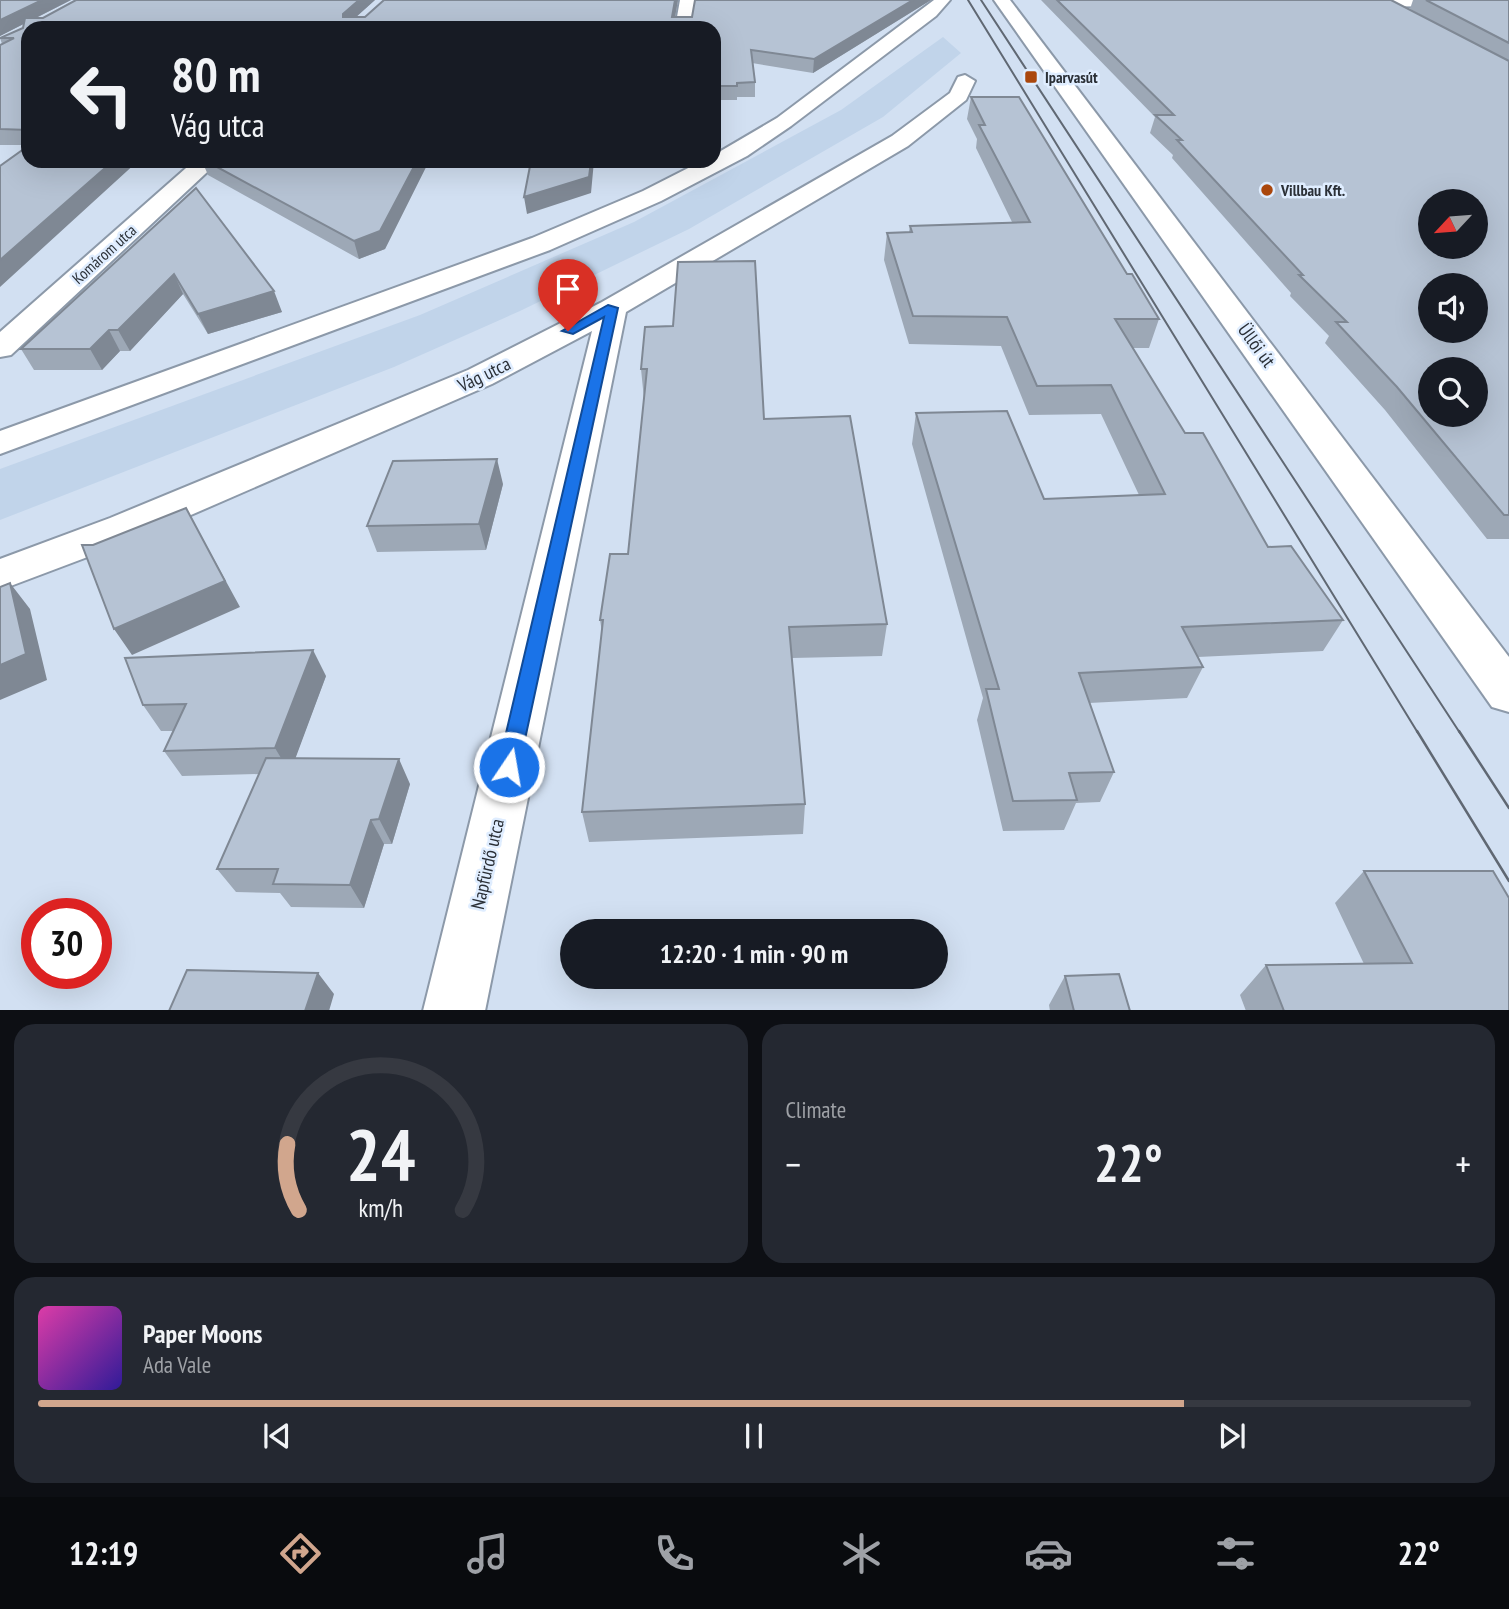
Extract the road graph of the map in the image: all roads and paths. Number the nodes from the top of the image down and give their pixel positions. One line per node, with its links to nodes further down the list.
1 (688, 0): 7 (street)
2 (942, 0): 10 (street)
3 (1002, 0): 17 (street, Üllői út)
4 (1324, 1): 5 (street)
5 (1377, 1): 6 (street); 8 (street)
6 (1509, 2)
7 (684, 21)
8 (1414, 21)
9 (965, 81): 13 (street, Vág utca)
10 (721, 158)
11 (200, 168): 14 (street, Komárom utca)
12 (696, 168): 15 (street)
13 (612, 308): 16 (street, Vág utca); 18 (street, Napfürdő utca)
14 (0, 348)
15 (0, 443)
16 (0, 575)
17 (1509, 693)
18 (454, 1010)

